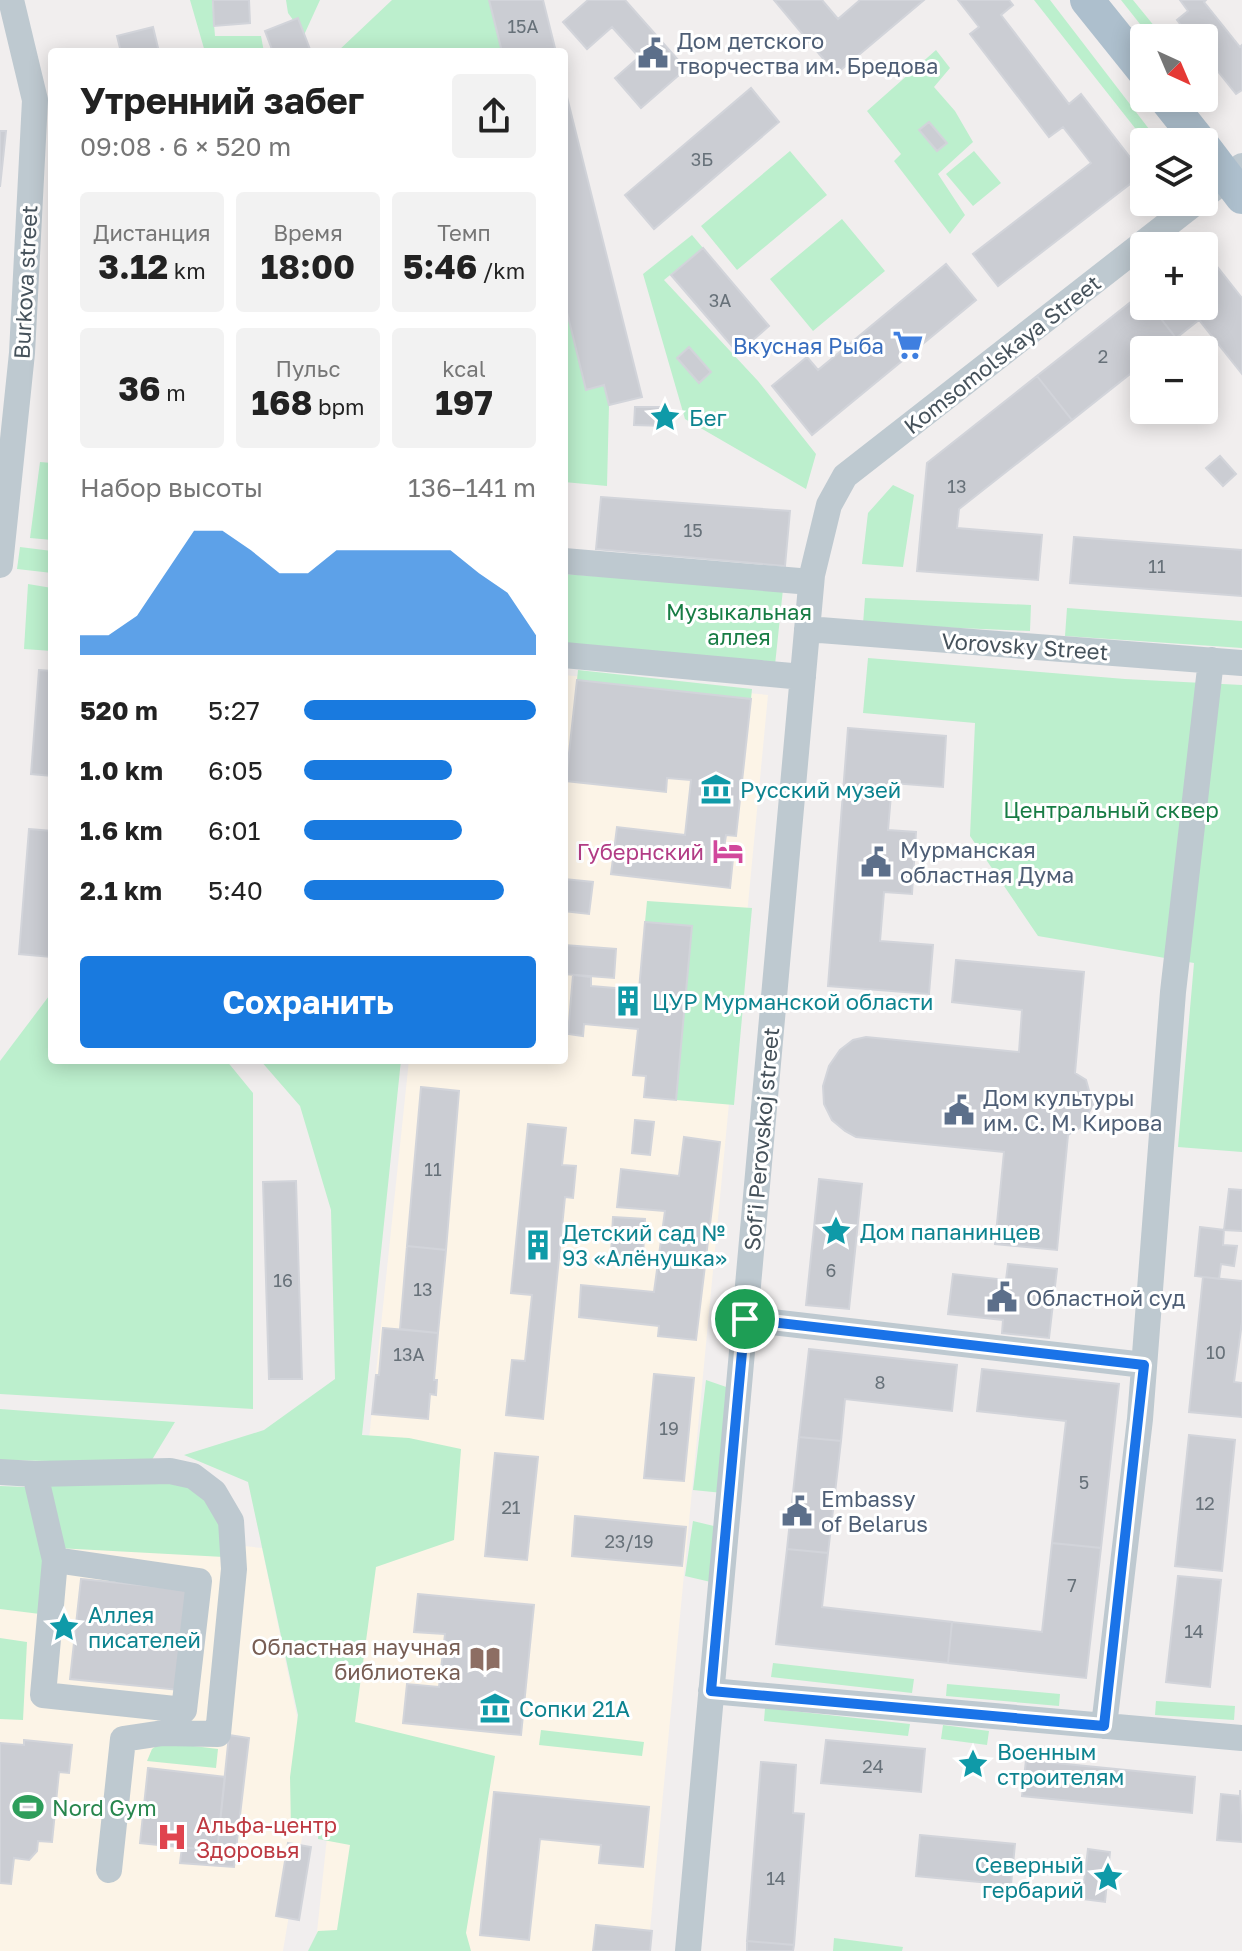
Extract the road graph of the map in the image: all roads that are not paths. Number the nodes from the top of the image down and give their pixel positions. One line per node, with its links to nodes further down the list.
1 (11, 0): 9 (street, Burkova street)
2 (1087, 0): 3 (main road)
3 (1130, 54)
4 (1176, 112): 5 (main road)
5 (1189, 128)
6 (1178, 216): 7 (street, Komsomolskaya Street)
7 (845, 476): 10 (street, Sof'i Perovskoj street)
8 (568, 561): 10 (street)
9 (0, 565)
10 (811, 582): 11 (street, Sof'i Perovskoj street)
11 (807, 629): 13 (street, Vorovsky Street); 15 (street, Sof'i Perovskoj street)
12 (568, 655): 15 (street)
13 (1211, 660): 14 (street, Vorovsky Street); 17 (street)
14 (1242, 663)
15 (803, 677): 16 (street, Sof'i Perovskoj street)
16 (745, 1319): 17 (street); 21 (street, Sof'i Perovskoj street)
17 (1144, 1365): 22 (street)
18 (0, 1472): 19 (street)
19 (35, 1474): 20 (street); 24 (street)
20 (55, 1560): 20 (street)
21 (711, 1691): 22 (street); 25 (street, Sof'i Perovskoj street)
22 (1104, 1726): 23 (street)
23 (1242, 1738)
24 (109, 1870)
25 (688, 1951)

